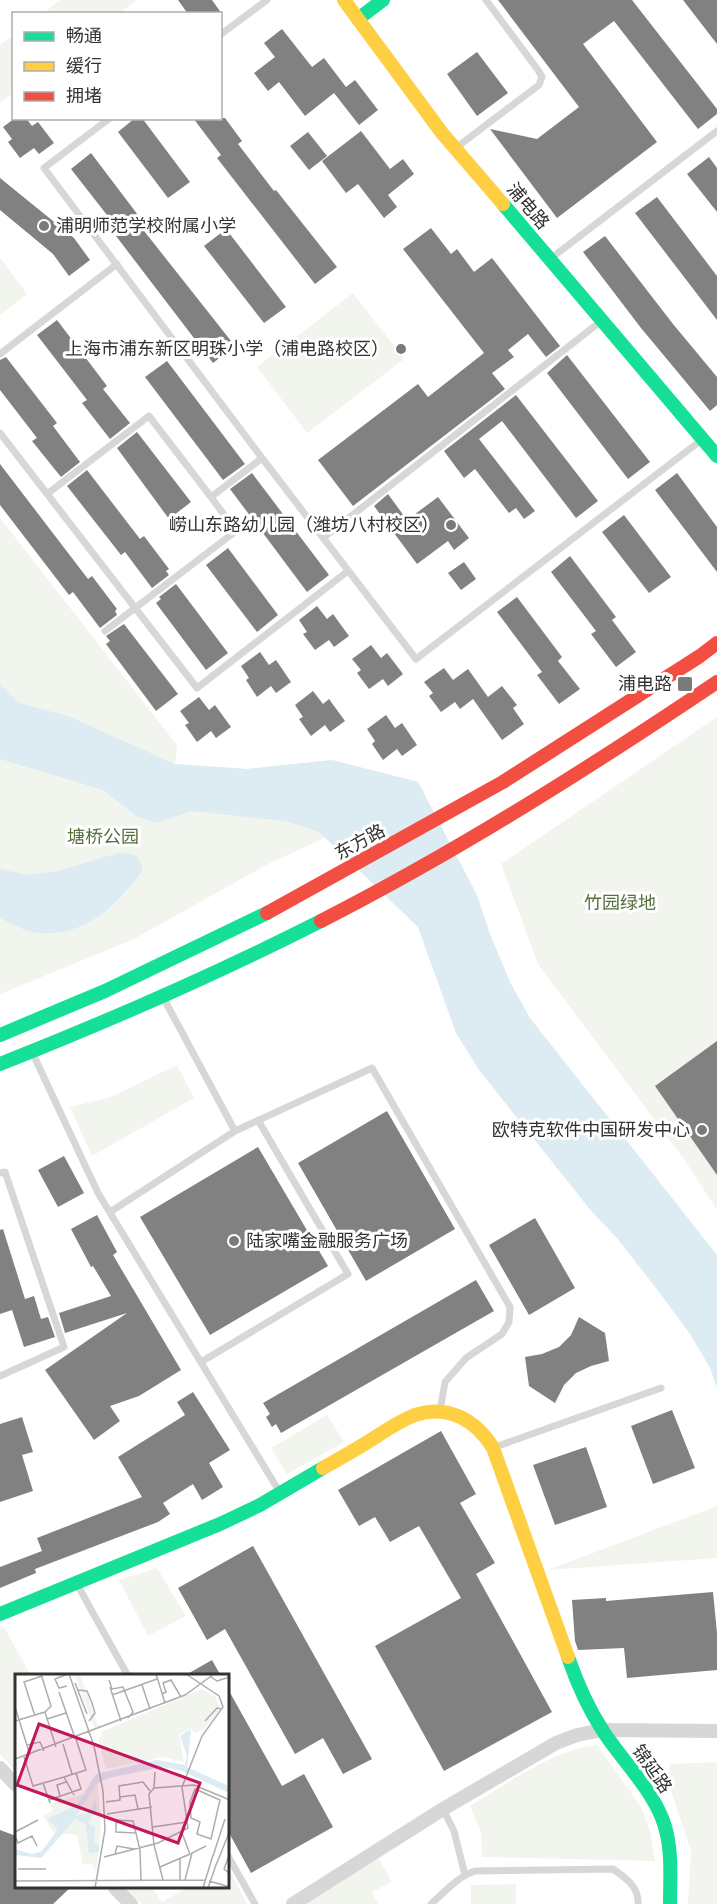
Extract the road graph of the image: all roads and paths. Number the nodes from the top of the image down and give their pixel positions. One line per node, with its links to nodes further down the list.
1 (267, 0): 6 (lane)
2 (344, 0): 5 (street, 浦电路)
3 (383, 0): 5 (street)
4 (486, 0): 9 (lane)
5 (358, 19): 9 (street, 浦电路)
6 (222, 34)
7 (107, 120): 11 (lane)
8 (717, 131): 10 (lane)
9 (455, 148): 10 (street, 浦电路)
10 (549, 259): 12 (street, 浦电路)
11 (117, 264): 13 (lane); 17 (lane)
12 (602, 321): 15 (street, 浦电路); 20 (lane)
13 (0, 354)
14 (0, 433): 18 (lane)
15 (702, 439): 16 (street, 浦电路); 21 (lane)
16 (717, 456)
17 (262, 458): 19 (lane); 20 (lane)
18 (47, 494): 19 (lane); 22 (lane)
19 (211, 497): 22 (lane)
20 (323, 538): 21 (lane)
21 (348, 572): 22 (lane)
22 (135, 608): 23 (lane)
23 (105, 631)
24 (717, 643): 27 (street, 东方路)
25 (717, 682): 26 (street)
26 (163, 997): 28 (street); 31 (lane)
27 (0, 1035)
28 (32, 1051): 29 (street); 33 (lane)
29 (0, 1064)
30 (258, 1120): 31 (lane); 34 (lane); 37 (lane)
31 (235, 1131): 33 (lane)
32 (0, 1173): 35 (lane)
33 (110, 1212): 34 (lane)
34 (201, 1362): 39 (lane)
35 (0, 1376)
36 (661, 1388): 38 (lane)
37 (440, 1411): 38 (street, 锦延路); 39 (street)
38 (493, 1448): 43 (street, 锦延路)
39 (281, 1493): 40 (street)
40 (77, 1584): 41 (street); 42 (lane)
41 (0, 1614)
42 (127, 1674)
43 (602, 1730): 44 (street); 47 (street); 56 (street, 锦延路)
44 (717, 1731)
45 (0, 1768): 46 (street)
46 (15, 1784)
47 (443, 1809): 49 (lane); 53 (street)
48 (230, 1860): 52 (lane)
49 (465, 1875): 54 (lane); 55 (lane)
50 (117, 1889): 51 (street)
51 (129, 1904)
52 (255, 1904)
53 (293, 1904)
54 (431, 1904)
55 (638, 1904)
56 (670, 1904)

